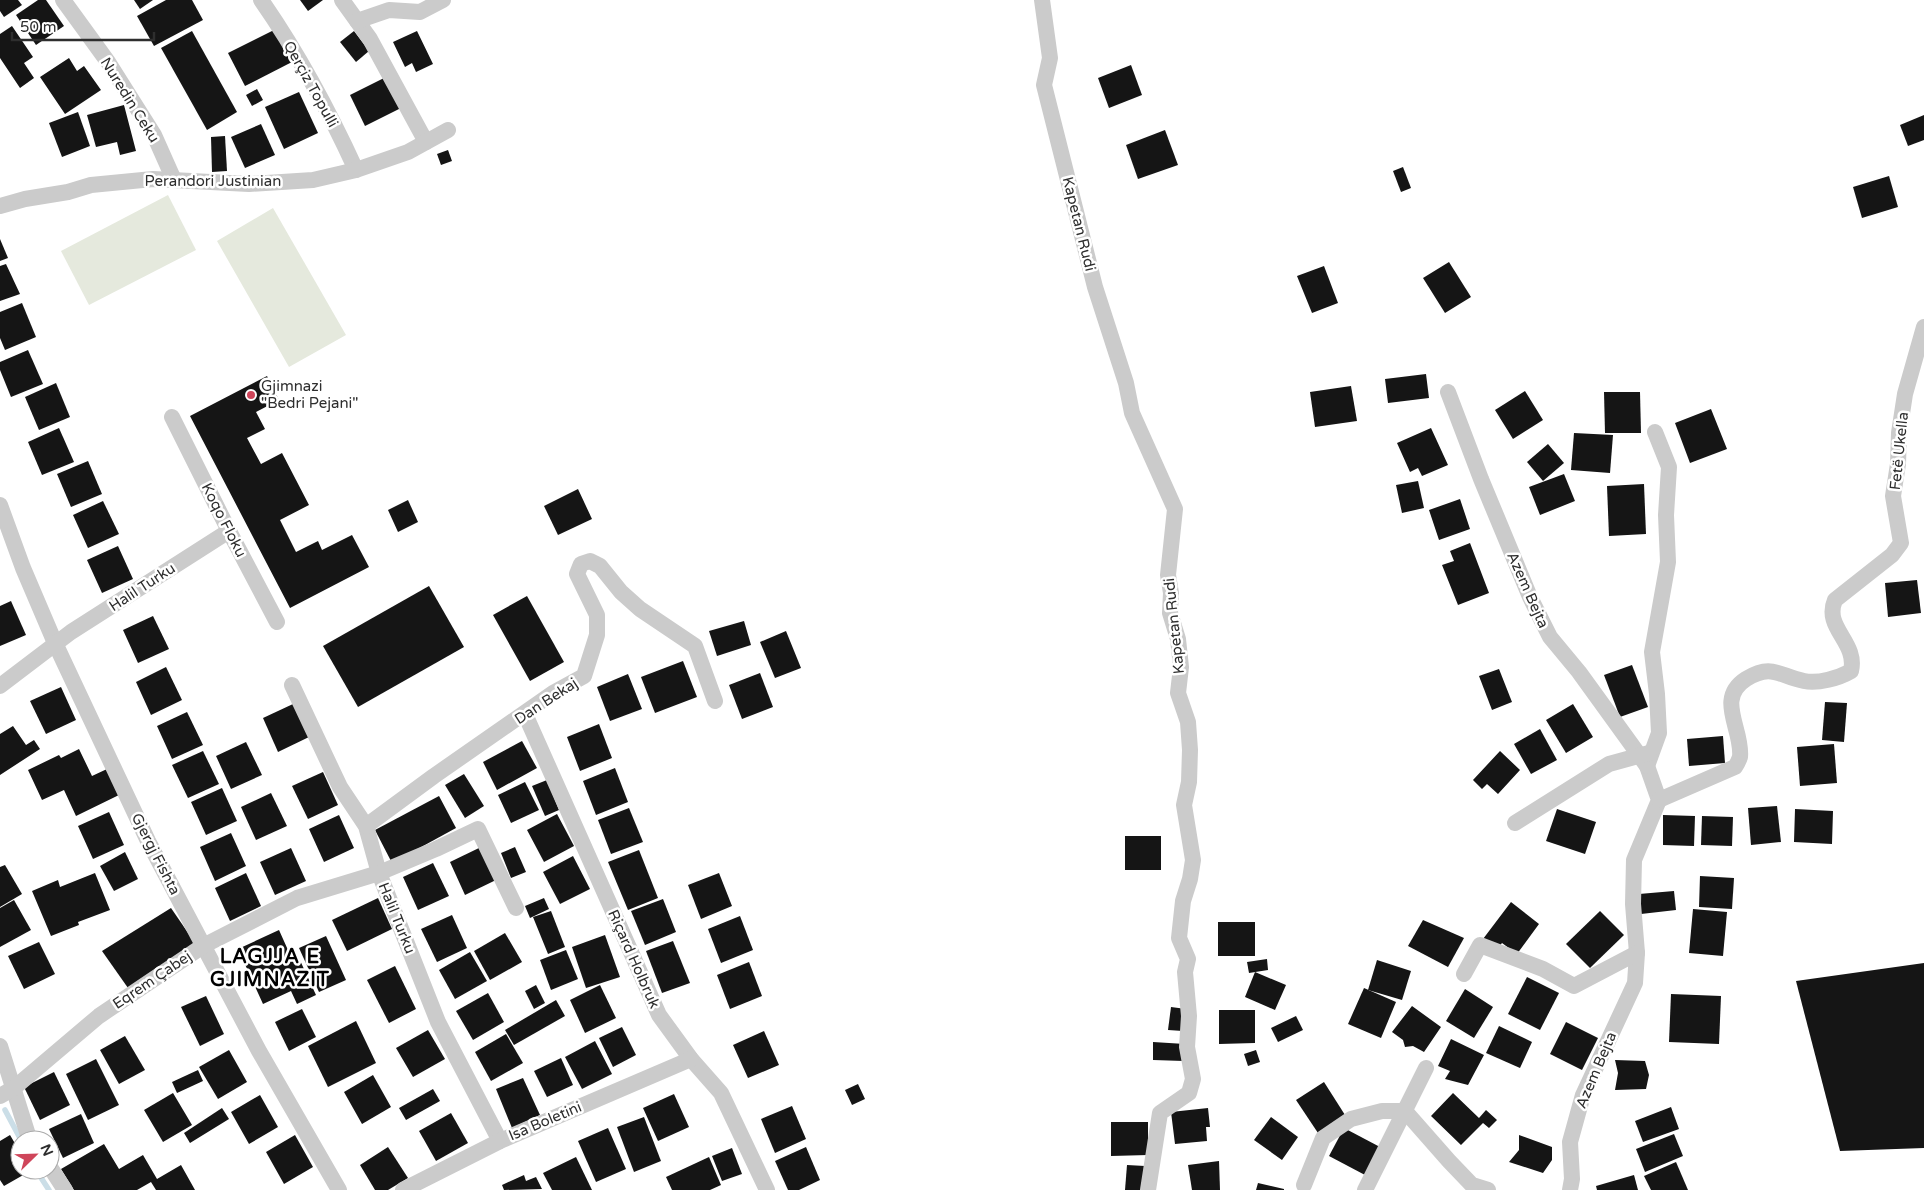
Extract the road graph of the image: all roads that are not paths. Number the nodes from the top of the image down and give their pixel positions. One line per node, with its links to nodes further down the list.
1 (64, 0): 10 (street, Nuredin Ceku)
2 (261, 0): 9 (street, Qerçiz Topulli)
3 (342, 0): 6 (street)
4 (443, 0): 6 (street)
5 (1042, 0): 44 (street, Kapetan Rudi)
6 (357, 22): 8 (street)
7 (448, 130): 8 (street, Perandori Justinian)
8 (426, 142): 9 (street, Perandori Justinian)
9 (356, 170): 10 (street, Perandori Justinian)
10 (174, 180): 11 (street, Perandori Justinian)
11 (0, 206)
12 (1924, 327): 25 (street, Fetë Ukella)
13 (1448, 392): 24 (street, Azem Bejta)
14 (172, 417): 17 (street, Koqo Floku)
15 (1655, 432): 24 (street)
16 (0, 505): 19 (street, Gjergj Fishta)
17 (229, 531): 18 (street, Koqo Floku); 19 (street, Halil Turku)
18 (277, 622)
19 (55, 643): 21 (street, Halil Turku); 30 (street, Gjergj Fishta)
20 (292, 685): 27 (street)
21 (0, 686)
22 (715, 701): 23 (street, Dan Bekaj)
23 (525, 714): 27 (street, Dan Bekaj); 34 (street, Riçard Holbruk)
24 (1646, 758): 25 (street, Azem Bejta); 26 (street)
25 (1659, 800): 31 (street, Azem Bejta)
26 (1515, 823)
27 (366, 826): 28 (street)
28 (379, 873): 29 (street, Halil Turku); 30 (street, Eqrem Çabej); 39 (street, Halil Turku)
29 (516, 908)
30 (203, 946): 36 (street, Eqrem Çabej); 41 (street, Gjergj Fishta)
31 (1637, 953): 32 (street); 47 (street, Azem Bejta)
32 (1464, 974)
33 (0, 1046): 36 (street)
34 (690, 1060): 39 (street, Isa Boletini); 43 (street, Riçard Holbruk)
35 (1426, 1068): 37 (street)
36 (7, 1092): 38 (street)
37 (1405, 1111): 40 (street); 45 (street); 46 (street)
38 (26, 1130)
39 (500, 1140): 42 (street, Isa Boletini)
40 (1304, 1185)
41 (339, 1190)
42 (403, 1190)
43 (767, 1190)
44 (1148, 1190)
45 (1365, 1190)
46 (1488, 1190)
47 (1570, 1190)

